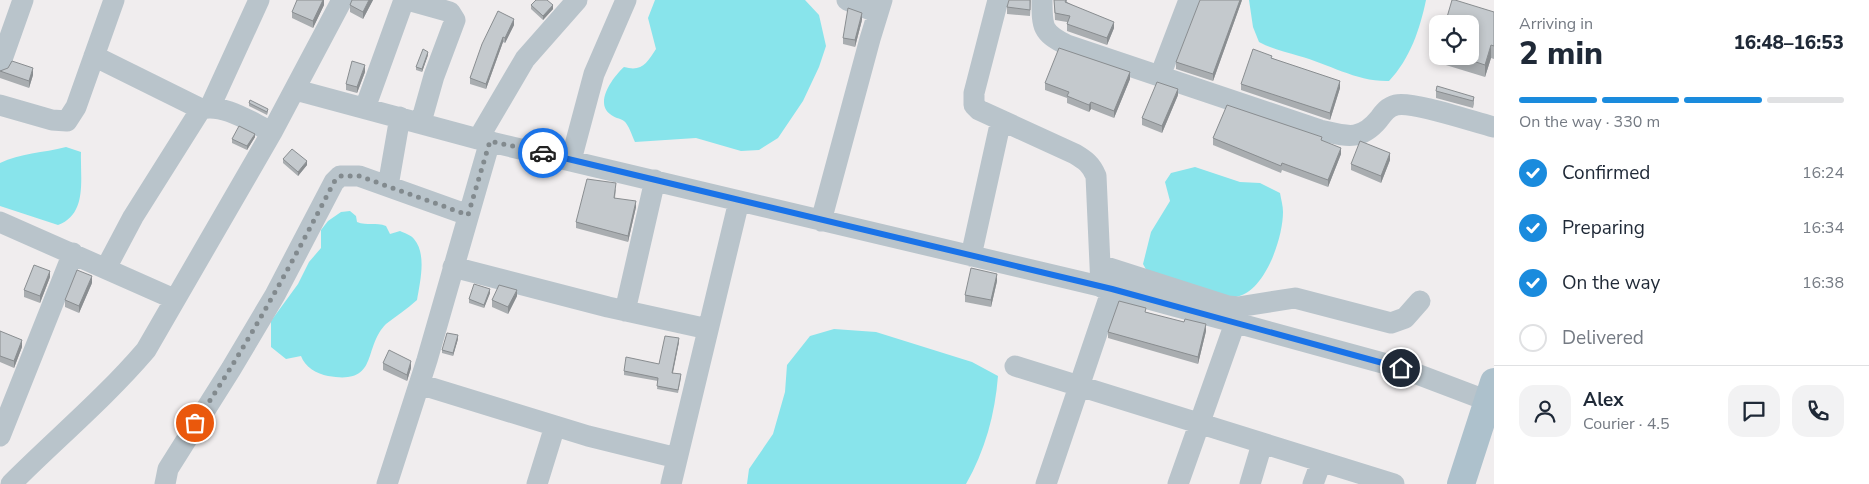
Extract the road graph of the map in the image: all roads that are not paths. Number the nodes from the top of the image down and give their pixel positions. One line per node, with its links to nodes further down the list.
1 (23, 0): 16 (street)
2 (114, 0): 15 (street)
3 (259, 0): 20 (street)
4 (342, 0): 18 (street)
5 (406, 0): 14 (street); 21 (street)
6 (466, 0): 14 (street)
7 (577, 0): 27 (street)
8 (626, 0): 28 (street)
9 (847, 0): 13 (street)
10 (998, 0): 23 (street)
11 (1042, 0): 17 (street)
12 (1189, 0): 17 (street)
13 (880, 7): 33 (street)
14 (455, 20): 24 (street)
15 (94, 56): 19 (street); 20 (street)
16 (0, 65)
17 (1160, 76): 25 (street)
18 (296, 90): 21 (street); 26 (street)
19 (0, 105)
20 (206, 108): 26 (street); 38 (street)
21 (365, 108): 22 (street)
22 (400, 117): 24 (street); 30 (street)
23 (1002, 120): 36 (street); 39 (street)
24 (421, 122): 27 (street)
25 (1494, 127)
26 (272, 132): 40 (street)
27 (484, 140): 28 (street); 32 (street)
28 (571, 160): 29 (street)
29 (656, 180): 31 (street); 42 (street)
30 (388, 186): 32 (street); 56 (street)
31 (739, 201): 33 (street); 44 (street)
32 (468, 215): 37 (street)
33 (821, 221): 36 (street)
34 (0, 222): 35 (street)
35 (73, 253): 38 (street); 51 (street)
36 (971, 256): 39 (street)
37 (453, 267): 42 (street); 46 (street)
38 (106, 268): 40 (street)
39 (1103, 278): 41 (street); 43 (street); 47 (street)
40 (174, 298): 55 (street)
41 (1420, 301)
42 (624, 311): 44 (street)
43 (1235, 323): 48 (street); 49 (street)
44 (708, 329): 53 (street)
45 (1015, 366): 47 (street)
46 (419, 384): 50 (street); 57 (street)
47 (1078, 386): 49 (street); 60 (street)
48 (1491, 392): 65 (main road)
49 (1198, 424): 52 (street); 61 (street)
50 (555, 426): 53 (street); 58 (street)
51 (0, 436)
52 (1262, 444): 54 (street); 62 (street)
53 (677, 458): 59 (street)
54 (1321, 462): 63 (street); 64 (street)
55 (11, 484)
56 (166, 484)
57 (387, 484)
58 (537, 484)
59 (671, 484)
60 (1046, 484)
61 (1178, 484)
62 (1250, 484)
63 (1313, 484)
64 (1394, 484)
65 (1461, 484)

